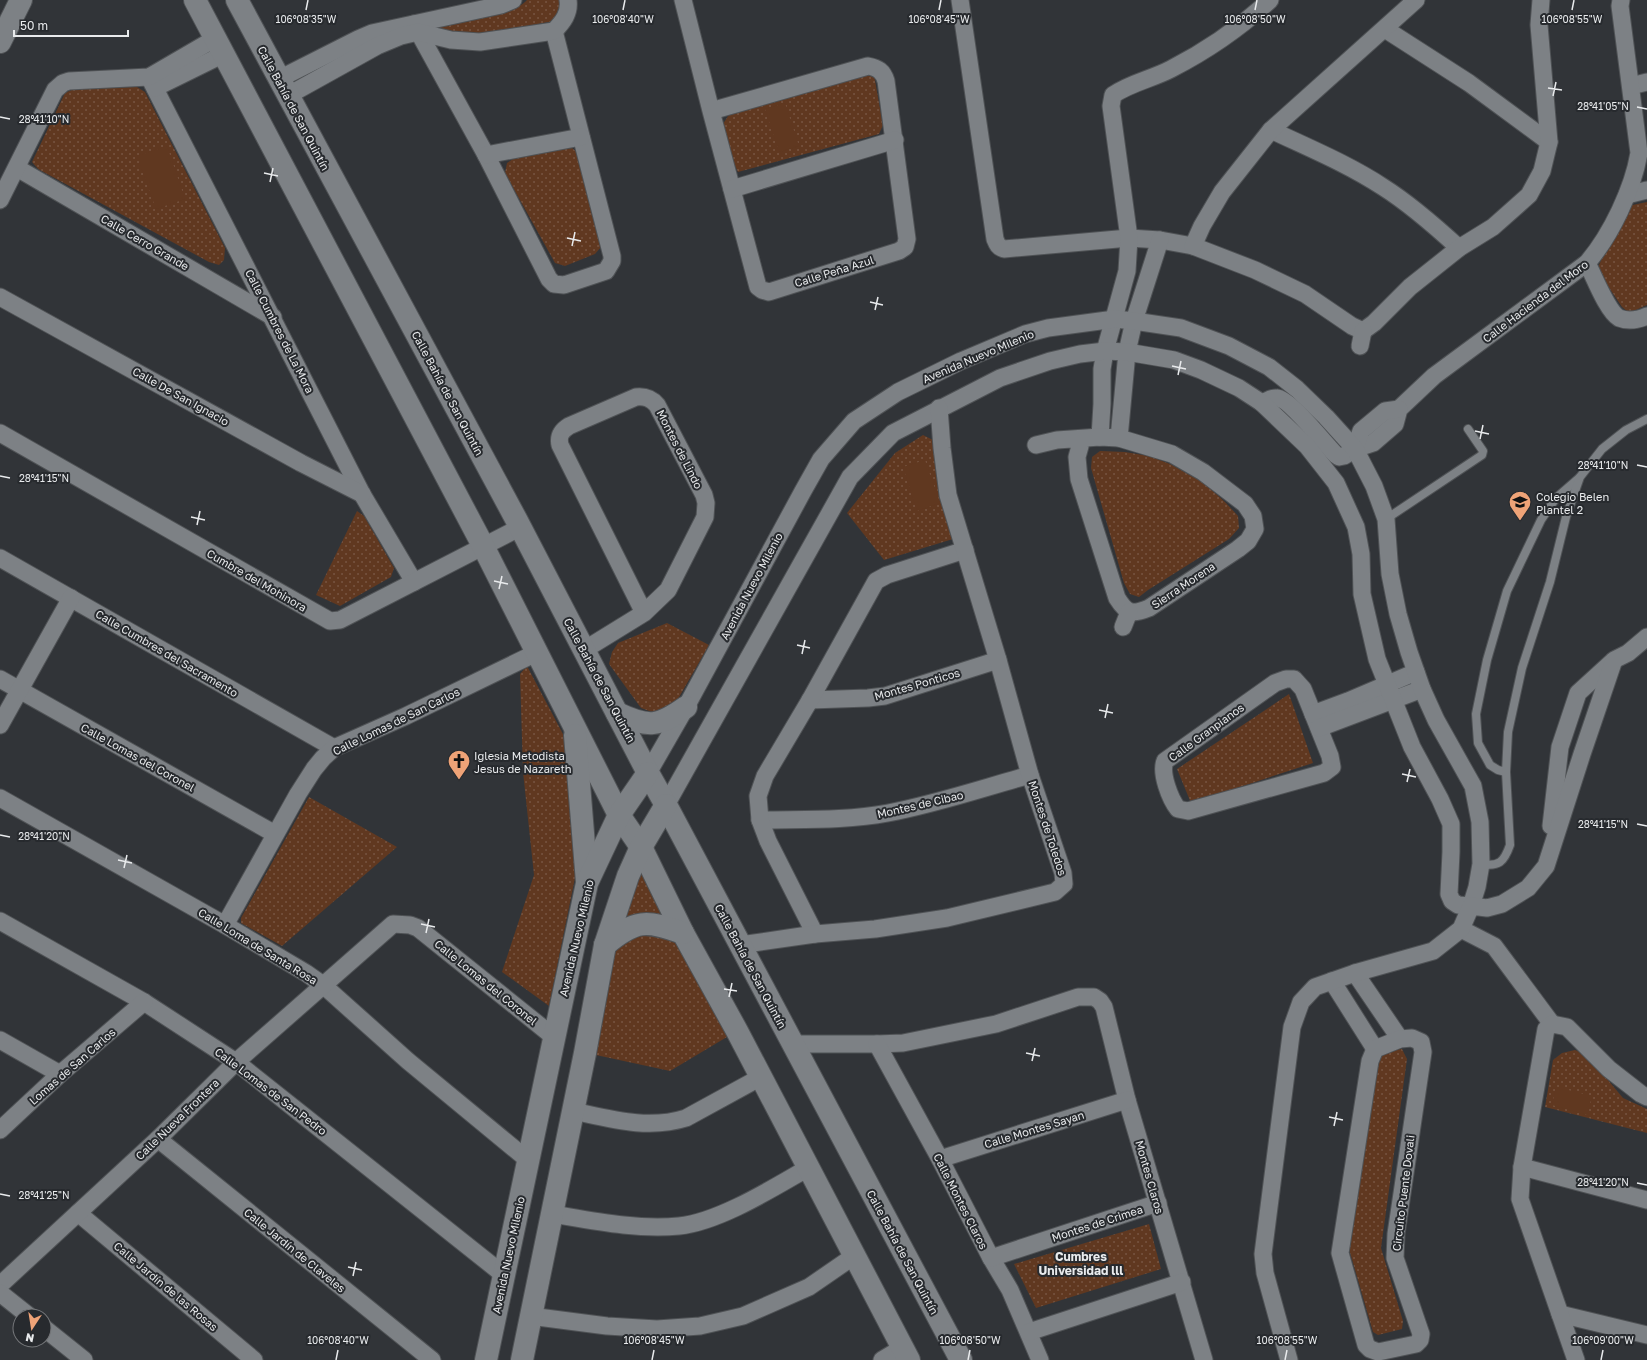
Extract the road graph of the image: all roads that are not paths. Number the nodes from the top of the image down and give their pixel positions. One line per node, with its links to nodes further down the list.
1 (21, 0): 15 (street)
2 (195, 0): 16 (street)
3 (237, 0): 19 (street, Calle Bahía de San Quintín)
4 (513, 0): 12 (street)
5 (568, 0): 14 (street)
6 (683, 0): 20 (street, Calle Peña Azul)
7 (960, 0): 31 (street)
8 (1270, 0): 31 (street)
9 (1416, 0): 13 (street)
10 (1541, 0): 24 (street)
11 (1621, 0): 18 (street, Calle Hacienda del Moro)
12 (416, 28): 14 (street); 19 (street); 25 (street)
13 (1385, 29): 21 (street); 24 (street)
14 (554, 31): 22 (street)
15 (0, 42)
16 (220, 46): 17 (street); 57 (street)
17 (152, 83): 26 (street); 38 (street, Calle Cumbres de La Mora)
18 (1639, 84): 29 (street, Calle Hacienda del Moro)
19 (283, 88): 56 (street, Calle Bahía de San Quintín)
20 (711, 111): 23 (street, Calle Peña Azul); 27 (street, Calle Peña Azul)
21 (1271, 130): 33 (street); 34 (street)
22 (581, 137): 25 (street); 25 (street)
23 (895, 140): 27 (street); 27 (street, Calle Peña Azul)
24 (1549, 142): 34 (street)
25 (486, 155)
26 (17, 168): 30 (street); 38 (street, Calle Cerro Grande)
27 (732, 189)
28 (1647, 190): 29 (street)
29 (1627, 195): 35 (street, Calle Hacienda del Moro)
30 (0, 200)
31 (1130, 238): 32 (street); 39 (street)
32 (1160, 240): 33 (street); 40 (street)
33 (1193, 246): 34 (street)
34 (1459, 248)
35 (1587, 263): 37 (street); 52 (street, Calle Hacienda del Moro)
36 (0, 297): 54 (street, Calle De San Ignacio)
37 (1647, 316)
38 (273, 317): 54 (street, Calle Cumbres de La Mora)
39 (1115, 318): 40 (street, Avenida Nuevo Milenio); 41 (street); 76 (street, Avenida Nuevo Milenio)
40 (1134, 321): 42 (street); 52 (street, Avenida Nuevo Milenio)
41 (1105, 351): 42 (street); 44 (street); 48 (street)
42 (1127, 352): 43 (street); 49 (street)
43 (1262, 403): 52 (street, Calle Hacienda del Moro); 74 (street)
44 (938, 408): 58 (street, Montes de Toledos); 86 (street)
45 (1647, 419): 53 (lane)
46 (1468, 429): 55 (lane)
47 (0, 433): 60 (street, Cumbre del Mohinora)
48 (1100, 436): 49 (street, Sierra Morena); 50 (street, Sierra Morena)
49 (1119, 438): 62 (street, Sierra Morena)
50 (1082, 439): 51 (street, Sierra Morena); 62 (street)
51 (1036, 445)
52 (1355, 449): 55 (street, Avenida Nuevo Milenio)
53 (1580, 477): 82 (lane); 82 (lane)
54 (362, 494): 60 (street, Calle Cumbres de La Mora)
55 (1386, 519): 70 (street, Avenida Nuevo Milenio)
56 (519, 528): 57 (street, Cumbre del Mohinora); 66 (street, Calle Bahía de San Quintín)
57 (483, 546): 60 (street, Cumbre del Mohinora); 67 (street)
58 (965, 550): 68 (street, Montes de Toledos); 75 (street)
59 (0, 558): 61 (street, Calle Cumbres del Sacramento)
60 (414, 582)
61 (71, 598): 73 (street); 81 (street, Calle Cumbres del Sacramento)
62 (1129, 612): 64 (street)
63 (644, 613): 63 (street, Montes de Lindo); 66 (street, Montes de Lindo)
64 (1123, 627)
65 (1647, 637): 69 (street)
66 (584, 650): 77 (street, Calle Bahía de San Quintín)
67 (536, 653): 79 (street); 81 (street, Calle Lomas de San Carlos)
68 (998, 660): 75 (street, Montes Ponticos); 84 (street, Montes de Toledos)
69 (1614, 660): 92 (street); 92 (street)
70 (1416, 672): 72 (street, Avenida Nuevo Milenio); 74 (street)
71 (0, 679): 73 (street, Calle Lomas del Coronel)
72 (1422, 689): 74 (street); 91 (street, Avenida Nuevo Milenio)
73 (19, 690): 80 (street); 89 (street, Calle Lomas del Coronel)
74 (1390, 692): 78 (street); 94 (street)
75 (810, 700): 88 (street)
76 (686, 707): 77 (street); 83 (street, Avenida Nuevo Milenio)
77 (618, 713): 83 (street, Calle Bahía de San Quintín)
78 (1316, 721): 78 (street, Calle Granpianos)
79 (574, 724): 87 (street); 93 (street)
80 (0, 725)
81 (334, 748): 89 (street, Calle Lomas de San Carlos)
82 (1506, 772): 91 (lane)
83 (648, 773): 86 (street, Calle Bahía de San Quintín); 87 (street, Avenida Nuevo Milenio)
84 (1030, 775): 88 (street, Montes de Cibao); 100 (street, Montes de Toledos)
85 (0, 798): 96 (street, Calle Loma de Santa Rosa)
86 (666, 806): 90 (street); 102 (street, Calle Bahía de San Quintín)
87 (620, 815): 90 (street); 93 (street, Avenida Nuevo Milenio)
88 (760, 820): 100 (street)
89 (275, 834): 96 (street, Calle Lomas de San Carlos)
90 (641, 847): 99 (street); 101 (street)
91 (1481, 864): 94 (street, Avenida Nuevo Milenio)
92 (1546, 866): 94 (street)
93 (587, 883): 108 (street, Avenida Nuevo Milenio)
94 (1471, 906): 98 (street, Avenida Nuevo Milenio)
95 (0, 921): 106 (street, Calle Lomas de San Pedro)
96 (225, 924): 105 (street, Calle Loma de Santa Rosa)
97 (393, 924): 105 (street, Calle Nueva Frontera); 108 (street, Calle Lomas del Coronel)
98 (1461, 929): 103 (street); 107 (street)
99 (683, 932): 101 (street); 116 (street)
100 (815, 934): 102 (street, Montes de Toledos)
101 (605, 945): 119 (street)
102 (740, 945): 111 (street, Calle Bahía de San Quintín)
103 (1355, 973): 104 (street); 109 (street)
104 (1332, 981): 113 (street); 152 (street)
105 (323, 985): 114 (street, Calle Nueva Frontera); 123 (street, Calle Loma de Santa Rosa)
106 (144, 1002): 114 (street, Calle Lomas de San Pedro); 115 (street, Lomas de San Carlos)
107 (1552, 1024): 117 (street); 124 (street)
108 (554, 1037): 123 (street, Avenida Nuevo Milenio)
109 (1400, 1039): 113 (street, Circuito Puente Dovali); 113 (street, Circuito Puente Dovali)
110 (0, 1040): 115 (street)
111 (793, 1044): 112 (street); 149 (street, Calle Bahía de San Quintín)
112 (877, 1044): 118 (street, Montes Claros); 122 (street, Calle Montes Claros)
113 (1375, 1049)
114 (236, 1062): 121 (street, Calle Nueva Frontera); 132 (street, Calle Lomas de San Pedro)
115 (60, 1074): 120 (street, Lomas de San Carlos)
116 (761, 1077): 119 (street); 125 (street)
117 (1647, 1097)
118 (1127, 1100): 122 (street, Calle Montes Sayan); 127 (street, Montes Claros)
119 (573, 1111): 129 (street)
120 (0, 1130)
121 (158, 1139): 128 (street, Calle Nueva Frontera); 145 (street, Calle Jardín de Claveles)
122 (940, 1159): 131 (street, Calle Montes Claros)
123 (528, 1160): 132 (street, Avenida Nuevo Milenio)
124 (1522, 1167): 126 (street); 137 (street)
125 (808, 1168): 129 (street); 130 (street)
126 (1647, 1200)
127 (1158, 1203): 131 (street, Montes de Crimea); 133 (street, Montes Claros)
128 (78, 1213): 134 (street, Calle Nueva Frontera); 144 (street, Calle Jardín de las Rosas)
129 (552, 1214): 138 (street)
130 (854, 1256): 138 (street); 142 (street)
131 (991, 1258): 139 (street, Calle Montes Claros)
132 (504, 1275): 146 (street, Avenida Nuevo Milenio)
133 (1182, 1282): 139 (street); 151 (street, Montes Claros)
134 (0, 1285)
135 (0, 1293): 136 (street)
136 (19, 1308)
137 (1560, 1314): 141 (street); 153 (street)
138 (530, 1316): 147 (street)
139 (1029, 1332): 150 (street, Calle Montes Claros)
140 (52, 1334): 143 (street)
141 (1647, 1335)
142 (906, 1354): 148 (street)
143 (84, 1360)
144 (254, 1360)
145 (432, 1360)
146 (486, 1360)
147 (522, 1360)
148 (882, 1360)
149 (961, 1360)
150 (1040, 1360)
151 (1204, 1360)
152 (1289, 1360)
153 (1576, 1360)

